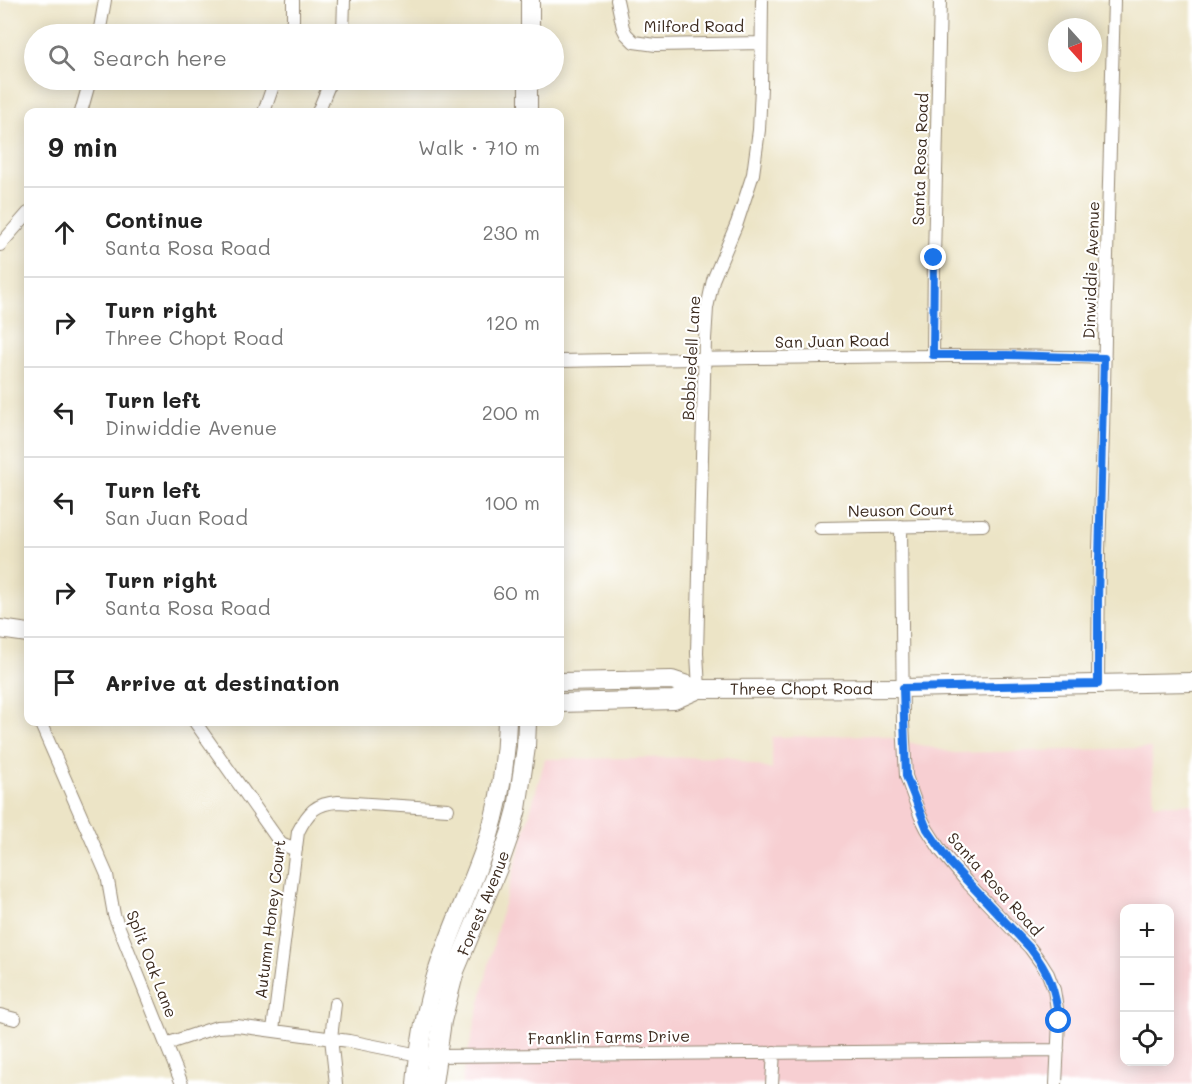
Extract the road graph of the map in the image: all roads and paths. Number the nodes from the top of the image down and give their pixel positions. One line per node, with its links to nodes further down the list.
1 (105, 0): 9 (street)
2 (293, 0): 10 (street)
3 (344, 0): 11 (street)
4 (530, 0): 12 (main road)
5 (617, 0): 13 (street, Milford Road)
6 (762, 0): 13 (street, Bobbiedell Lane)
7 (940, 0): 24 (street, Santa Rosa Road)
8 (1114, 0): 25 (street, Dinwiddie Avenue)
9 (101, 24)
10 (291, 24)
11 (343, 24)
12 (530, 24)
13 (761, 43): 26 (street, Bobbiedell Lane)
14 (87, 90): 18 (street)
15 (272, 90): 19 (street)
16 (327, 90): 20 (street)
17 (528, 90): 21 (main road)
18 (82, 108)
19 (265, 108)
20 (320, 108)
21 (528, 108)
22 (24, 218): 23 (street)
23 (0, 245)
24 (933, 355): 25 (street, San Juan Road); 26 (street, San Juan Road)
25 (1104, 358): 35 (street, Dinwiddie Avenue)
26 (706, 360): 27 (street, San Juan Road); 37 (street, Bobbiedell Lane)
27 (564, 361)
28 (983, 525): 29 (street, Neuson Court)
29 (901, 526): 30 (street, Neuson Court); 36 (street, Santa Rosa Road)
30 (820, 528)
31 (0, 628): 32 (main road)
32 (24, 632)
33 (564, 682): 37 (main road, Three Chopt Road)
34 (1192, 682): 35 (main road, Three Chopt Road)
35 (1098, 684): 36 (main road, Three Chopt Road)
36 (903, 688): 37 (main road, Three Chopt Road); 51 (street, Santa Rosa Road)
37 (699, 689): 38 (main road, Three Chopt Road)
38 (564, 703)
39 (42, 726): 50 (street, Split Oak Lane)
40 (198, 726): 44 (street)
41 (507, 726): 53 (main road, Forest Avenue)
42 (527, 726): 53 (main road, Forest Avenue)
43 (448, 809): 44 (street, Autumn Honey Court)
44 (296, 850): 48 (street, Autumn Honey Court)
45 (335, 1004): 49 (street)
46 (0, 1015): 47 (street)
47 (15, 1019)
48 (273, 1030): 49 (street, Franklin Farms Drive); 50 (street, Franklin Farms Drive)
49 (331, 1038): 53 (street, Franklin Farms Drive); 55 (street)
50 (166, 1044): 54 (street, Split Oak Lane)
51 (1058, 1050): 52 (street, Franklin Farms Drive); 59 (street, Santa Rosa Road)
52 (774, 1052): 53 (street, Franklin Farms Drive); 58 (street)
53 (428, 1055): 56 (main road, Forest Avenue); 57 (main road, Forest Avenue)
54 (182, 1084)
55 (336, 1084)
56 (416, 1084)
57 (433, 1084)
58 (772, 1084)
59 (1056, 1084)

